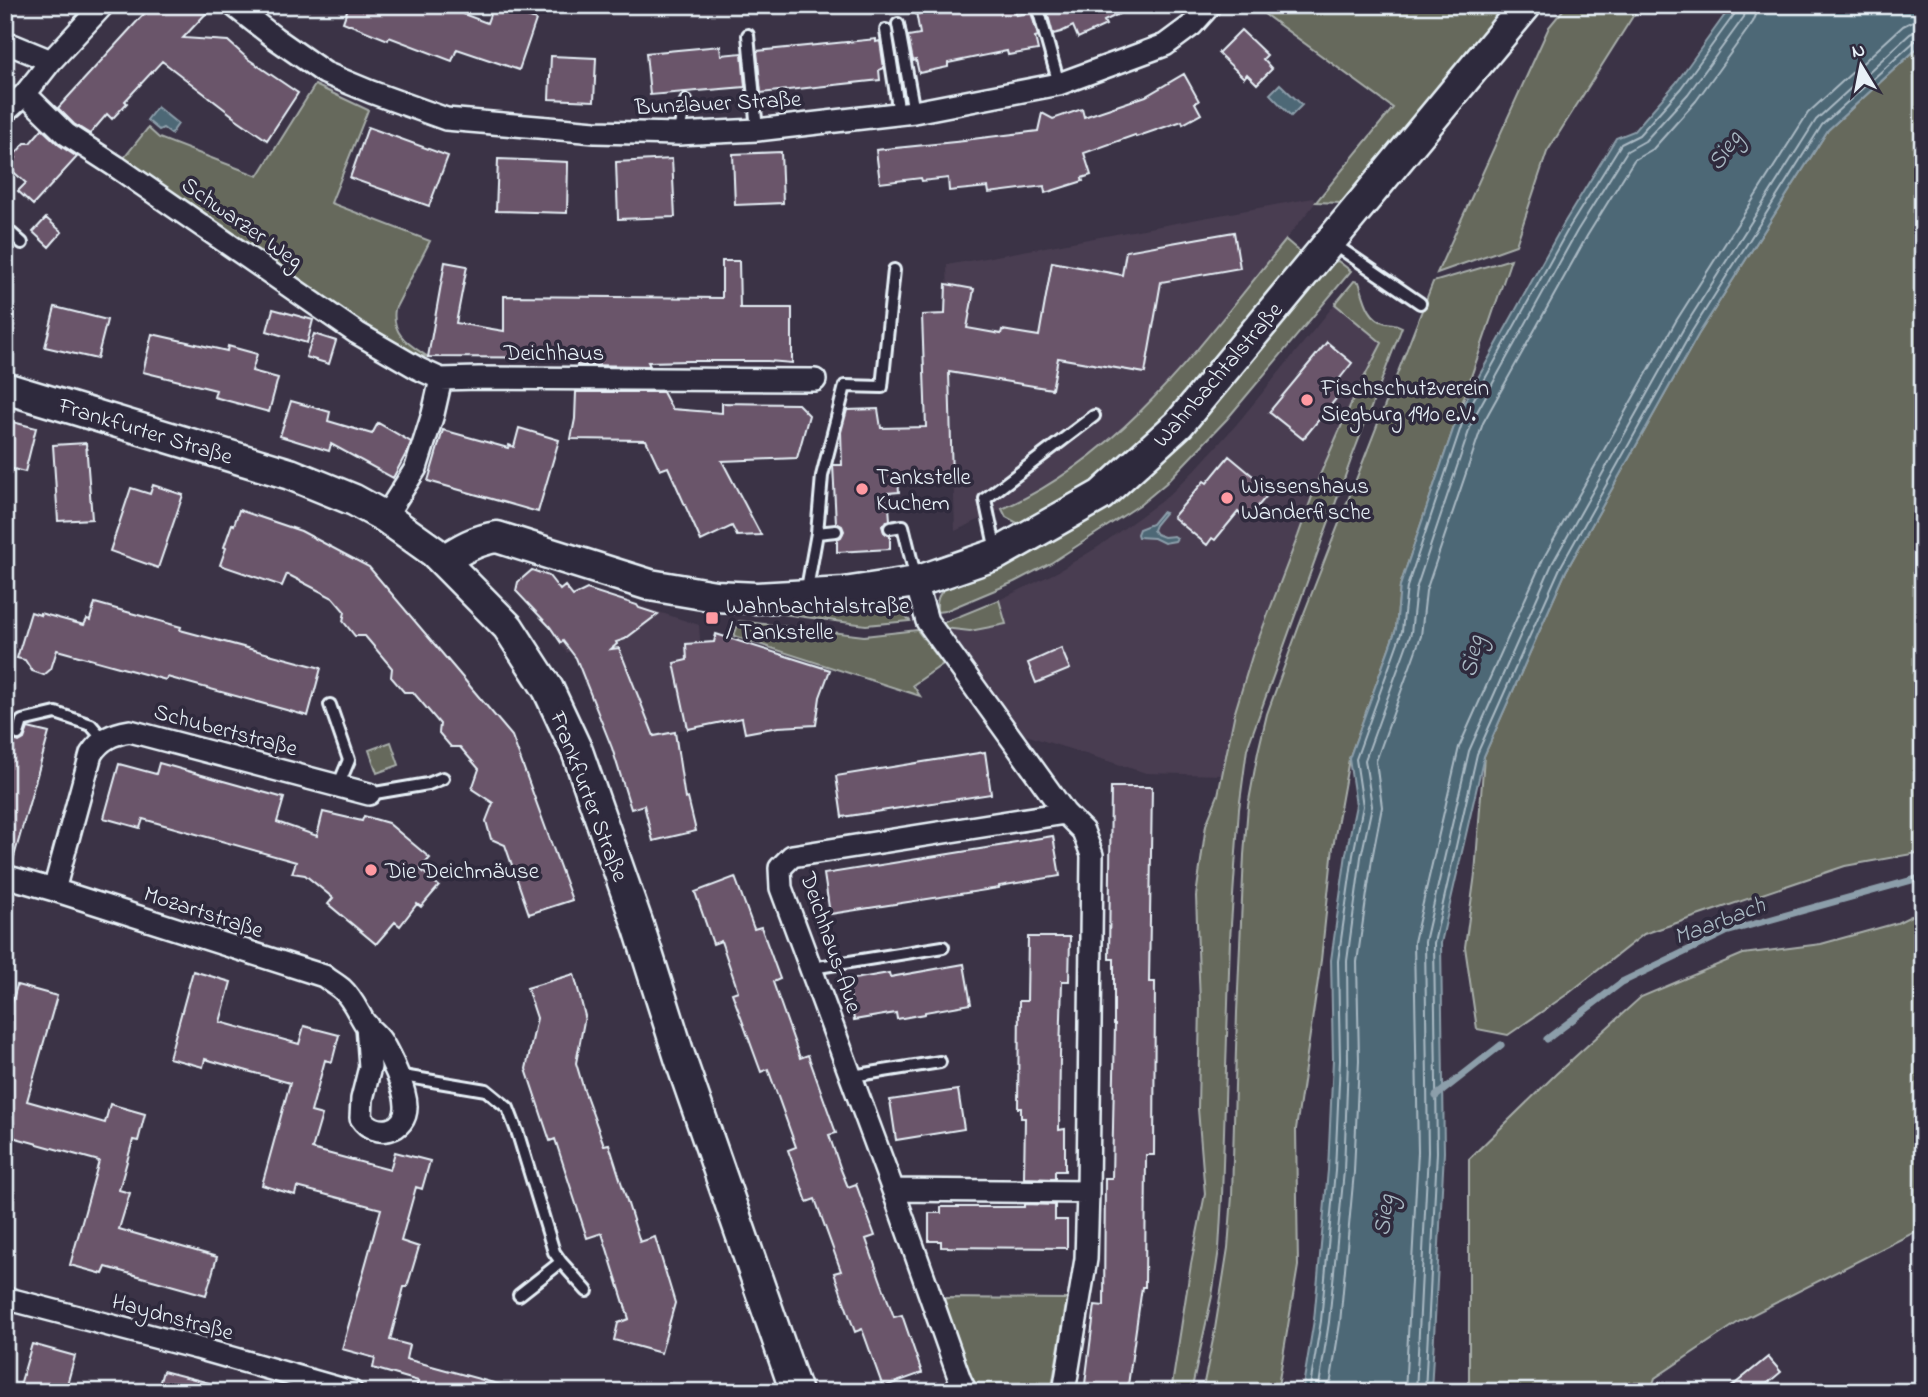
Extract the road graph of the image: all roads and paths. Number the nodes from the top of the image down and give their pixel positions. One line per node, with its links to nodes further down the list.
1 (103, 5): 10 (street)
2 (233, 5): 17 (street, Bunzlauer Straße)
3 (1037, 5): 11 (lane)
4 (1210, 5): 11 (street, Bunzlauer Straße)
5 (1527, 5): 19 (main road, Wahnbachtalstraße)
6 (898, 24): 15 (lane)
7 (886, 30): 15 (lane)
8 (748, 35): 16 (lane)
9 (5, 42): 10 (street)
10 (51, 61): 12 (street)
11 (1059, 84): 15 (street, Bunzlauer Straße)
12 (24, 94): 14 (street); 23 (street, Schwarzer Weg)
13 (687, 101): 17 (lane)
14 (5, 112)
15 (907, 113): 16 (street, Bunzlauer Straße)
16 (757, 130): 17 (street, Bunzlauer Straße)
17 (678, 134)
18 (5, 228): 20 (lane)
19 (1331, 242): 22 (lane); 31 (main road, Wahnbachtalstraße)
20 (22, 243)
21 (894, 270): 30 (lane)
22 (1420, 303)
23 (442, 379): 24 (street, Deichhaus); 27 (street)
24 (816, 380)
25 (5, 388): 27 (main road, Frankfurter Straße)
26 (1094, 416): 31 (lane)
27 (385, 517): 32 (main road, Frankfurter Straße)
28 (890, 528): 33 (lane)
29 (836, 531): 30 (lane)
30 (817, 533): 34 (lane)
31 (997, 554): 33 (main road, Wahnbachtalstraße)
32 (444, 560): 34 (main road, Wahnbachtalstraße); 58 (main road, Frankfurter Straße)
33 (916, 582): 34 (main road, Wahnbachtalstraße); 41 (street)
34 (806, 596)
35 (330, 705): 39 (lane)
36 (18, 734): 37 (lane)
37 (103, 739): 39 (street, Schubertstraße); 43 (street)
38 (443, 778): 40 (lane)
39 (338, 786): 40 (street, Schubertstraße)
40 (369, 794)
41 (1065, 813): 45 (street, Deichhaus-Aue); 51 (street)
42 (5, 876): 43 (street, Mozartstraße)
43 (54, 890): 46 (street, Mozartstraße)
44 (943, 947): 45 (lane)
45 (812, 968): 49 (street, Deichhaus-Aue)
46 (367, 1026): 48 (street, Mozartstraße); 48 (street, Mozartstraße)
47 (940, 1062): 49 (lane)
48 (397, 1076): 52 (lane)
49 (852, 1076): 50 (street, Deichhaus-Aue)
50 (893, 1190): 51 (street); 59 (street, Deichhaus-Aue)
51 (1088, 1192): 60 (street)
52 (561, 1262): 53 (lane); 54 (lane)
53 (587, 1291)
54 (519, 1295)
55 (5, 1297): 56 (street, Haydnstraße)
56 (328, 1388): 57 (street, Haydnstraße)
57 (352, 1392)
58 (796, 1392)
59 (966, 1392)
60 (1064, 1392)

